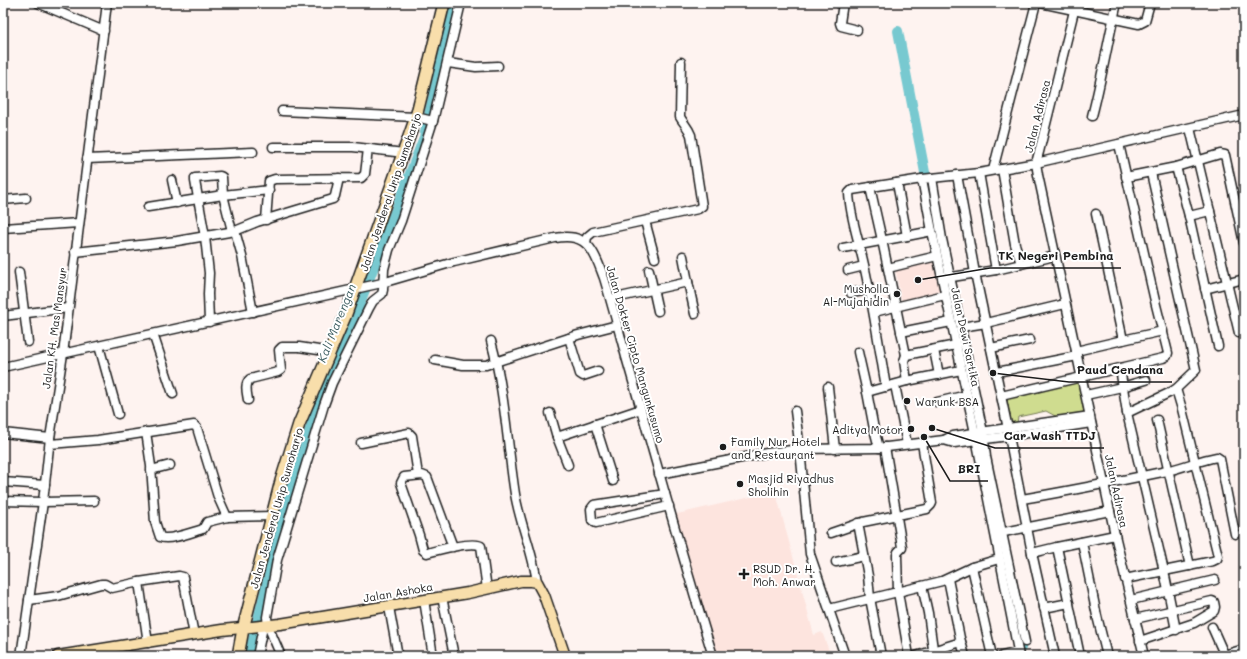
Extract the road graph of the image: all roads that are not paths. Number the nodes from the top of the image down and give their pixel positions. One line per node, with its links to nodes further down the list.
1 (38, 3): 13 (street)
2 (107, 3): 13 (street, Jalan KH. Mas Mansyur)
3 (444, 3): 20 (highway, Jalan Jenderal Urip Sumoharjo)
4 (461, 3): 15 (street)
5 (843, 3): 12 (street)
6 (1036, 3): 31 (street)
7 (1041, 3): 10 (street)
8 (1118, 3): 11 (street)
9 (1150, 3): 11 (street)
10 (1075, 7): 11 (street); 29 (street, Jalan Adirasa)
11 (1114, 19): 19 (street)
12 (857, 30)
13 (104, 31): 27 (street, Jalan KH. Mas Mansyur)
14 (681, 62): 52 (street)
15 (448, 63): 16 (street); 20 (street)
16 (498, 66)
17 (282, 111): 20 (street)
18 (1244, 115): 21 (street)
19 (1092, 116)
20 (425, 119): 26 (highway, Jalan Jenderal Urip Sumoharjo); 80 (street)
21 (1190, 128): 22 (street); 28 (street)
22 (1119, 144): 29 (street); 35 (street)
23 (273, 147): 24 (street)
24 (368, 149): 26 (street); 36 (street)
25 (254, 152): 27 (street)
26 (404, 153): 82 (highway, Jalan Jenderal Urip Sumoharjo)
27 (87, 159): 53 (street, Jalan KH. Mas Mansyur)
28 (1198, 160): 30 (street); 48 (street); 61 (street)
29 (1036, 163): 31 (street); 67 (street, Jalan Adirasa)
30 (1176, 167): 33 (street); 50 (street)
31 (997, 170): 32 (street); 69 (street)
32 (979, 173): 34 (street); 74 (street)
33 (1151, 173): 35 (street); 137 (street)
34 (957, 175): 37 (street); 76 (street)
35 (1126, 177): 103 (street)
36 (339, 178): 41 (street); 51 (street)
37 (927, 178): 39 (street); 56 (street, Jalan Dewi Sartika); 77 (street)
38 (172, 180): 46 (street)
39 (897, 183): 40 (street); 57 (street)
40 (870, 187): 59 (street); 62 (street)
41 (269, 190): 42 (street); 51 (street)
42 (223, 195): 44 (street); 44 (street); 55 (street)
43 (26, 198): 45 (street)
44 (198, 198): 46 (street); 58 (street)
45 (3, 200)
46 (177, 203): 47 (street)
47 (148, 207)
48 (1210, 211): 50 (street); 81 (street)
49 (1096, 214): 109 (street)
50 (1189, 216): 84 (street)
51 (266, 220): 55 (street)
52 (645, 222): 60 (street); 68 (street)
53 (79, 223): 54 (street); 64 (street, Jalan KH. Mas Mansyur)
54 (3, 228)
55 (234, 231): 58 (street); 93 (street)
56 (932, 231): 57 (street); 66 (street, Jalan Dewi Sartika)
57 (906, 236): 59 (street)
58 (205, 237): 64 (street); 98 (street)
59 (882, 240): 62 (street); 71 (street)
60 (586, 243): 80 (street); 88 (street, Jalan Dokter Cipto Mangunkusumo)
61 (1244, 243)
62 (860, 245): 63 (street); 70 (street)
63 (843, 248)
64 (75, 252): 91 (street, Jalan KH. Mas Mansyur)
65 (683, 256): 79 (street)
66 (936, 256): 71 (street); 77 (street, Jalan Dewi Sartika)
67 (1055, 256): 69 (street); 89 (street, Jalan Adirasa)
68 (655, 258)
69 (1021, 264): 74 (street)
70 (864, 266): 73 (street); 85 (street)
71 (888, 268): 90 (street)
72 (649, 270): 83 (street)
73 (848, 270)
74 (996, 270): 76 (street)
75 (19, 272): 95 (street)
76 (975, 273): 77 (street); 100 (street)
77 (946, 278): 87 (street, Jalan Dewi Sartika); 102 (street)
78 (1244, 279): 81 (street)
79 (688, 282): 83 (street); 96 (street)
80 (381, 283): 82 (street); 223 (street)
81 (1227, 284): 84 (street); 105 (street)
82 (360, 288): 93 (street); 117 (highway, Jalan Jenderal Urip Sumoharjo)
83 (653, 289): 88 (street); 92 (street)
84 (1205, 289): 114 (street)
85 (869, 290): 86 (street); 94 (street)
86 (851, 293)
87 (945, 295): 90 (street); 99 (street, Jalan Dewi Sartika)
88 (611, 299): 101 (street, Jalan Dokter Cipto Mangunkusumo)
89 (1065, 304): 100 (street); 119 (street, Jalan Adirasa)
90 (896, 307): 94 (street); 104 (street)
91 (68, 308): 95 (street); 120 (street, Jalan KH. Mas Mansyur)
92 (658, 311)
93 (253, 312): 98 (street)
94 (874, 312): 135 (street)
95 (25, 313): 97 (street); 111 (street)
96 (695, 314)
97 (3, 316)
98 (209, 322): 106 (street)
99 (951, 322): 104 (street); 112 (street, Jalan Dewi Sartika)
100 (986, 323): 102 (street); 115 (street)
101 (617, 325): 107 (street); 145 (street, Jalan Dokter Cipto Mangunkusumo)
102 (961, 327): 156 (street)
103 (1163, 331): 109 (street); 125 (street)
104 (901, 332): 121 (street)
105 (1239, 333)
106 (153, 334): 113 (street); 139 (street)
107 (569, 338): 123 (street); 127 (street)
108 (1030, 340): 115 (street)
109 (1123, 340): 119 (street)
110 (491, 341): 123 (street)
111 (28, 342)
112 (956, 345): 116 (street); 126 (street, Jalan Dewi Sartika)
113 (99, 346): 120 (street); 149 (street)
114 (1218, 346)
115 (991, 348): 128 (street)
116 (934, 350): 121 (street); 129 (street)
117 (331, 352): 143 (street); 185 (highway, Jalan Jenderal Urip Sumoharjo)
118 (858, 352): 138 (street)
119 (1077, 353): 128 (street); 130 (street, Jalan Adirasa)
120 (63, 354): 124 (street); 158 (street, Jalan KH. Mas Mansyur)
121 (906, 355): 132 (street)
122 (435, 360): 123 (street)
123 (496, 361): 207 (street)
124 (3, 367)
125 (1120, 368): 130 (street); 136 (street)
126 (961, 370): 129 (street); 140 (street, Jalan Dewi Sartika)
127 (598, 372)
128 (997, 372): 142 (street)
129 (939, 375): 132 (street)
130 (1081, 377): 141 (street, Jalan Adirasa); 142 (street)
131 (1146, 380): 136 (street)
132 (907, 381): 133 (street)
133 (895, 385): 135 (street); 161 (street)
134 (828, 387): 164 (street)
135 (886, 387): 138 (street)
136 (1122, 387): 141 (street); 148 (street)
137 (1176, 388): 148 (street); 165 (street)
138 (867, 392): 162 (street)
139 (173, 394)
140 (967, 395): 144 (street); 156 (street, Jalan Dewi Sartika)
141 (1086, 395): 150 (street, Jalan Adirasa)
142 (1001, 396): 154 (street)
143 (248, 400)
144 (937, 402)
145 (641, 409): 152 (street); 170 (street, Jalan Dokter Cipto Mangunkusumo)
146 (795, 411): 163 (street)
147 (550, 413): 157 (street)
148 (1127, 413): 172 (street)
149 (118, 414)
150 (1091, 420): 154 (street); 175 (street, Jalan Adirasa)
151 (1157, 420): 169 (street)
152 (595, 424): 157 (street); 173 (street)
153 (146, 432): 158 (street); 168 (street); 186 (street)
154 (1009, 432): 156 (street); 178 (street)
155 (3, 433): 158 (street)
156 (979, 436): 160 (street); 190 (street)
157 (558, 437): 166 (street)
158 (50, 441): 176 (street, Jalan KH. Mas Mansyur)
159 (361, 443): 171 (street)
160 (922, 443): 161 (street); 184 (street)
161 (907, 444): 162 (street)
162 (882, 448): 164 (street); 184 (street)
163 (800, 449): 164 (street); 170 (street); 219 (street)
164 (835, 449)
165 (1195, 462): 169 (street); 191 (street); 200 (street)
166 (568, 465)
167 (170, 466): 168 (street)
168 (151, 470): 186 (street)
169 (1168, 470): 172 (street); 200 (street)
170 (659, 474): 177 (street, Jalan Dokter Cipto Mangunkusumo)
171 (418, 475): 194 (street); 194 (street)
172 (1141, 475): 175 (street); 202 (street)
173 (613, 481)
174 (3, 482): 176 (street)
175 (1105, 484): 178 (street); 183 (street, Jalan Adirasa)
176 (45, 485): 180 (street, Jalan KH. Mas Mansyur)
177 (665, 494): 182 (street, Jalan Dokter Cipto Mangunkusumo); 182 (street)
178 (1022, 499): 188 (street)
179 (3, 501): 180 (street)
180 (43, 502): 181 (street); 214 (street, Jalan KH. Mas Mansyur)
181 (94, 502)
182 (669, 506): 245 (street, Jalan Dokter Cipto Mangunkusumo)
183 (1110, 511): 188 (street); 192 (street, Jalan Adirasa)
184 (896, 514): 187 (street); 211 (street)
185 (273, 516): 186 (street); 225 (highway, Jalan Jenderal Urip Sumoharjo)
186 (226, 517)
187 (858, 523): 189 (street); 197 (street)
188 (1027, 528): 190 (street); 196 (street)
189 (831, 533)
190 (999, 533): 198 (street); 230 (street)
191 (1236, 534)
192 (1115, 535): 193 (street); 204 (street, Jalan Adirasa)
193 (1082, 542): 195 (street); 255 (street)
194 (453, 547): 209 (street)
195 (1057, 547): 196 (street); 217 (street)
196 (1032, 553): 220 (street)
197 (864, 556): 199 (street); 213 (street)
198 (999, 559): 201 (street); 235 (street)
199 (836, 562)
200 (1190, 566): 202 (street)
201 (972, 567): 203 (street); 251 (street)
202 (1164, 571): 204 (street); 210 (street)
203 (948, 579): 208 (street); 229 (street)
204 (1125, 579): 216 (street, Jalan Adirasa)
205 (1215, 580): 210 (street)
206 (139, 582): 214 (street); 227 (street); 231 (street)
207 (537, 582): 209 (main road, Jalan Ashoka); 244 (main road)
208 (922, 586): 211 (street); 234 (street)
209 (486, 590): 212 (main road, Jalan Ashoka)
210 (1168, 591): 216 (street); 221 (street)
211 (898, 592): 213 (street); 248 (street)
212 (442, 597): 215 (main road, Jalan Ashoka); 243 (street)
213 (870, 598): 219 (street); 247 (street)
214 (29, 600): 236 (street, Jalan KH. Mas Mansyur)
215 (424, 600): 218 (main road, Jalan Ashoka); 242 (street)
216 (1131, 600): 222 (street, Jalan Adirasa)
217 (1069, 603): 220 (street); 254 (street)
218 (389, 606): 223 (main road, Jalan Ashoka); 241 (street)
219 (829, 608): 246 (street)
220 (1044, 608): 253 (street)
221 (1172, 611): 222 (street); 226 (street); 226 (street)
222 (1135, 619): 228 (street, Jalan Adirasa)
223 (265, 626): 225 (main road, Jalan Ashoka); 239 (street); 240 (street)
224 (1212, 627): 257 (street)
225 (247, 628): 227 (main road, Jalan Ashoka); 238 (highway, Jalan Jenderal Urip Sumoharjo)
226 (1176, 630): 228 (street)
227 (194, 635): 231 (main road, Jalan Ashoka)
228 (1140, 641): 256 (street, Jalan Adirasa)
229 (961, 642): 234 (street); 250 (street)
230 (1025, 642)
231 (148, 643): 233 (main road, Jalan Ashoka)
232 (1244, 649): 257 (street)
233 (96, 653): 237 (main road, Jalan Ashoka)
234 (934, 654): 249 (street)
235 (1018, 654): 252 (street)
236 (21, 656)
237 (58, 656)
238 (238, 656)
239 (257, 656)
240 (280, 656)
241 (398, 656)
242 (433, 656)
243 (454, 656)
244 (565, 656)
245 (713, 656)
246 (845, 656)
247 (881, 656)
248 (909, 656)
249 (916, 656)
250 (965, 656)
251 (992, 656)
252 (1002, 656)
253 (1055, 656)
254 (1080, 656)
255 (1106, 656)
256 (1144, 656)
257 (1223, 656)

